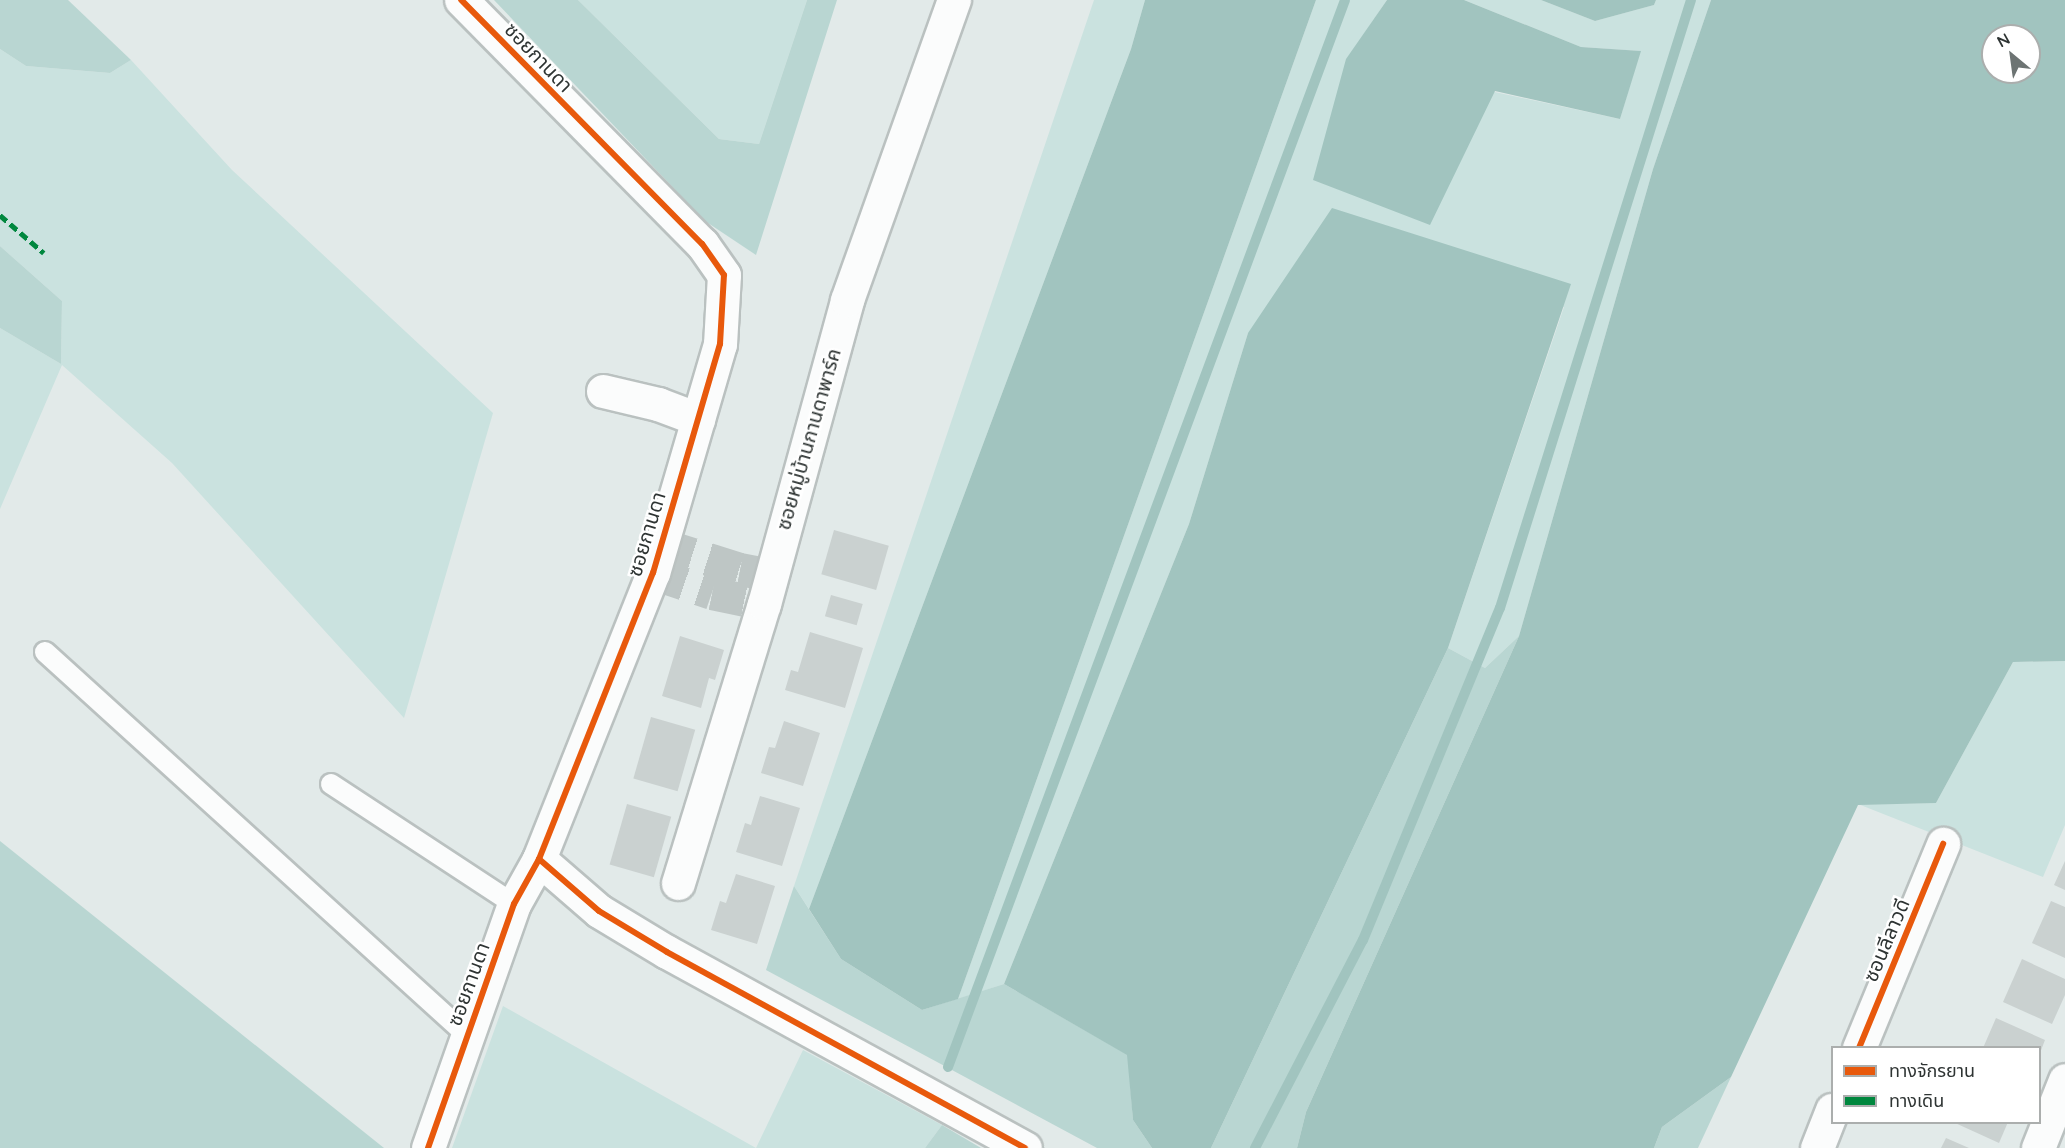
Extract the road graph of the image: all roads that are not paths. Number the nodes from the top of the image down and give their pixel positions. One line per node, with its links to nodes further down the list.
1 (461, 0): 4 (street, ซอยกานดา)
2 (954, 0): 9 (street, ซอยหมู่บ้านกานดาพาร์ค)
3 (603, 391): 4 (street)
4 (698, 419): 8 (street, ซอยกานดา)
5 (45, 652): 11 (lane)
6 (331, 784): 10 (lane)
7 (1943, 844): 12 (street, ซอนลีลาวดี)
8 (539, 859): 10 (street, ซอยกานดา); 16 (street)
9 (678, 883)
10 (514, 904): 11 (street, ซอยกานดา)
11 (467, 1035): 15 (street, ซอยกานดา)
12 (1858, 1046)
13 (2065, 1080): 18 (street)
14 (1831, 1115): 17 (street)
15 (428, 1148)
16 (1024, 1148)
17 (1817, 1148)
18 (2038, 1148)

